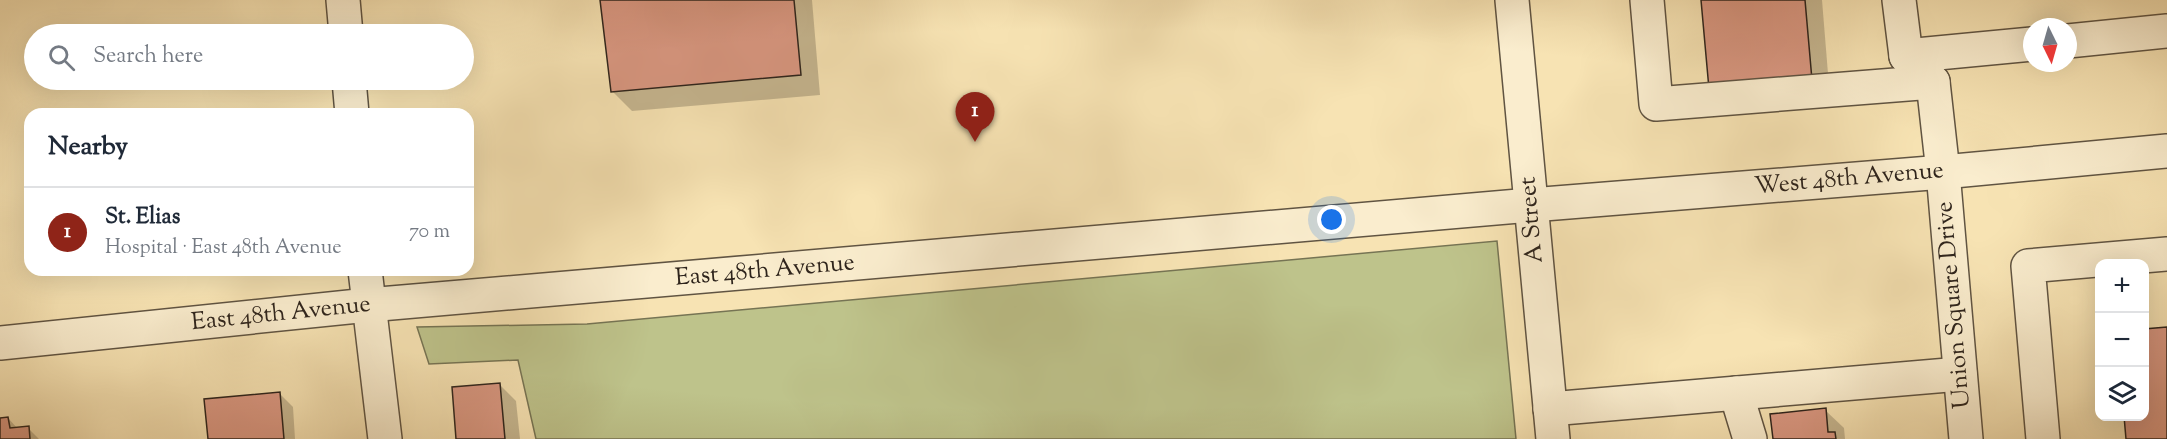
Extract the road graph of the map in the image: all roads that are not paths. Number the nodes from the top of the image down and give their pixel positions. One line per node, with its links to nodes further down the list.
1 (343, 0): 5 (street)
2 (1512, 0): 15 (street, A Street)
3 (1647, 0): 10 (street)
4 (1899, 0): 9 (street)
5 (345, 24)
6 (2167, 32): 7 (street)
7 (2077, 40)
8 (2023, 45): 9 (street)
9 (1906, 56): 10 (street)
10 (1933, 81): 14 (street, Union Square Drive)
11 (350, 90): 12 (street)
12 (351, 108)
13 (2167, 151): 14 (street, West 48th Avenue)
14 (1943, 172): 15 (street, West 48th Avenue); 20 (street, Union Square Drive)
15 (1531, 205): 18 (street, East 48th Avenue); 22 (street, A Street)
16 (2167, 254): 26 (street)
17 (366, 276): 18 (street)
18 (368, 304): 19 (street, East 48th Avenue); 23 (street)
19 (0, 343)
20 (1960, 374): 21 (street); 25 (street, Union Square Drive)
21 (1736, 393): 22 (street); 24 (street)
22 (1552, 424)
23 (386, 439)
24 (1750, 439)
25 (1966, 439)
26 (2043, 439)

